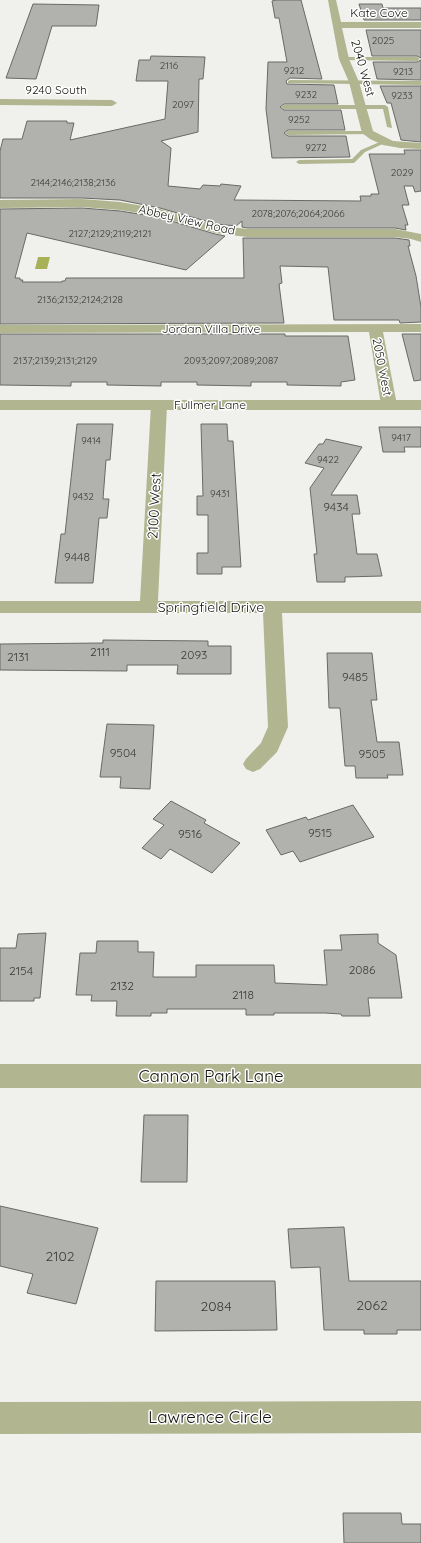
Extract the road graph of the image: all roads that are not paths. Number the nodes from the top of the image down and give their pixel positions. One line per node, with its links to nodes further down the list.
1 (332, 0): 2 (street, 2040 West)
2 (338, 25): 3 (street, Kate Cove); 5 (street, 2040 West)
3 (421, 26)
4 (417, 59): 5 (lane)
5 (344, 60): 7 (street, 2040 West)
6 (290, 82): 7 (lane)
7 (354, 82): 8 (lane); 11 (street, 2040 West)
8 (421, 83)
9 (0, 102): 10 (street, 9240 South)
10 (112, 103)
11 (360, 106): 12 (lane); 13 (lane); 15 (street, 2040 West)
12 (284, 107)
13 (390, 127)
14 (288, 133): 15 (lane)
15 (376, 138): 16 (street); 17 (lane)
16 (421, 146)
17 (299, 162)
18 (0, 204): 19 (street, Abbey View Road)
19 (421, 238)
20 (421, 328): 22 (street, Jordan Villa Drive)
21 (0, 329): 22 (street, Jordan Villa Drive)
22 (375, 329): 25 (street, 2050 West)
23 (0, 405): 24 (street, Fullmer Lane)
24 (159, 405): 25 (street, Fullmer Lane); 28 (street, 2100 West)
25 (389, 405): 26 (street, Fullmer Lane)
26 (421, 405)
27 (0, 607): 28 (street, Springfield Drive)
28 (149, 607): 29 (street, Springfield Drive)
29 (272, 607): 30 (street, Springfield Drive); 31 (street)
30 (421, 607)
31 (253, 764)
32 (0, 1076): 33 (street, Cannon Park Lane)
33 (421, 1076)
34 (421, 1417): 35 (street, Lawrence Circle)
35 (0, 1418)

